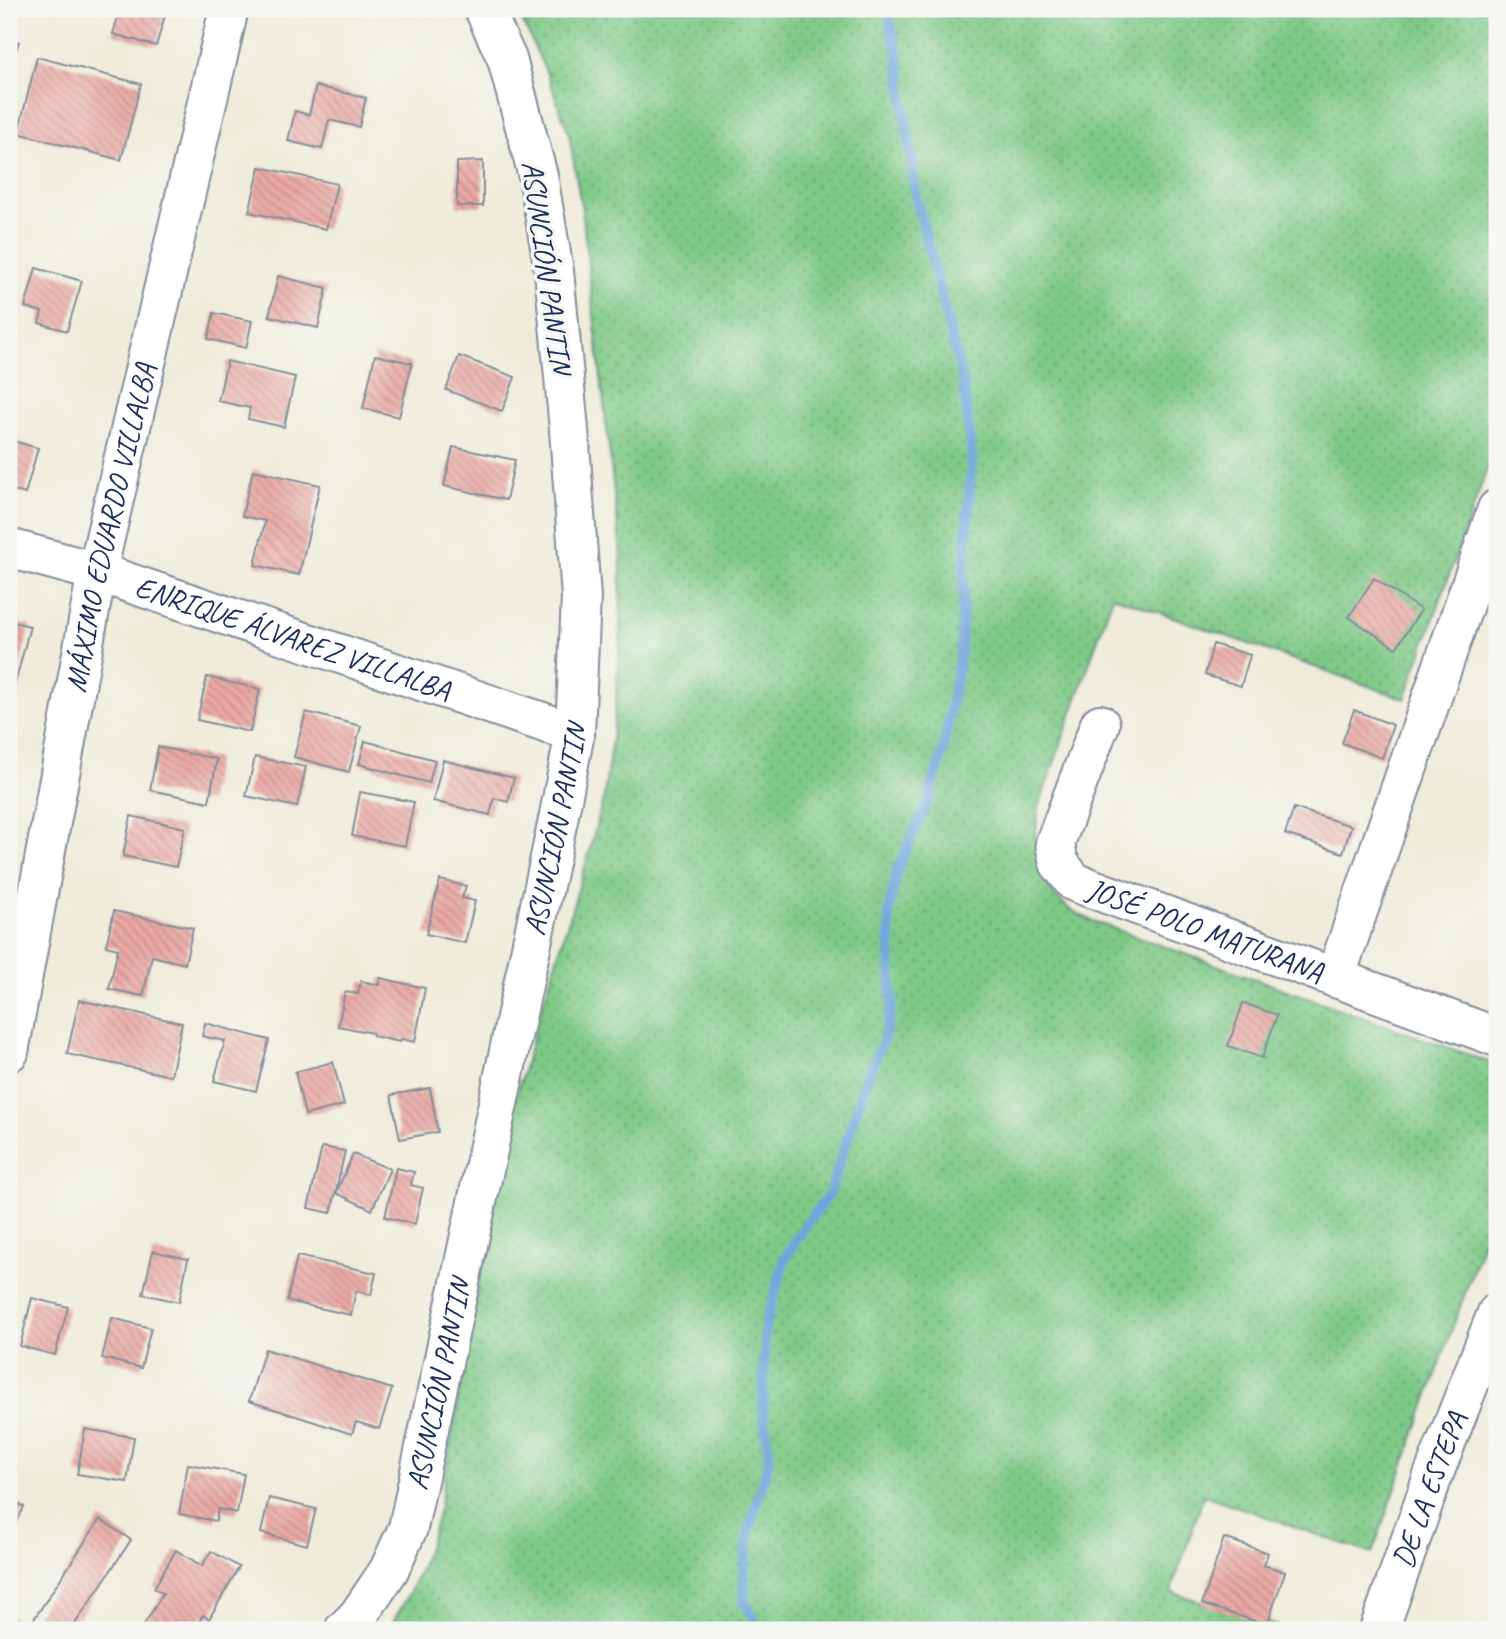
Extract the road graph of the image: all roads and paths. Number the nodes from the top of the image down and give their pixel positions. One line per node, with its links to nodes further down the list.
1 (229, 9): 5 (street, MÁXIMO EDUARDO VILLALBA)
2 (484, 9): 7 (street, ASUNCIÓN PANTIN)
3 (1497, 509): 9 (street)
4 (9, 548): 5 (street, ENRIQUE ÁLVAREZ VILLALBA)
5 (97, 572): 7 (street, ENRIQUE ÁLVAREZ VILLALBA); 8 (street, MÁXIMO EDUARDO VILLALBA)
6 (1100, 724): 9 (street, JOSÉ POLO MATURANA)
7 (575, 733): 13 (street, ASUNCIÓN PANTIN)
8 (20, 927): 11 (street, MÁXIMO EDUARDO VILLALBA)
9 (1335, 978): 10 (street, JOSÉ POLO MATURANA)
10 (1497, 1037)
11 (9, 1052)
12 (1497, 1313): 14 (street, DE LA ESTEPA)
13 (344, 1630)
14 (1379, 1630)

